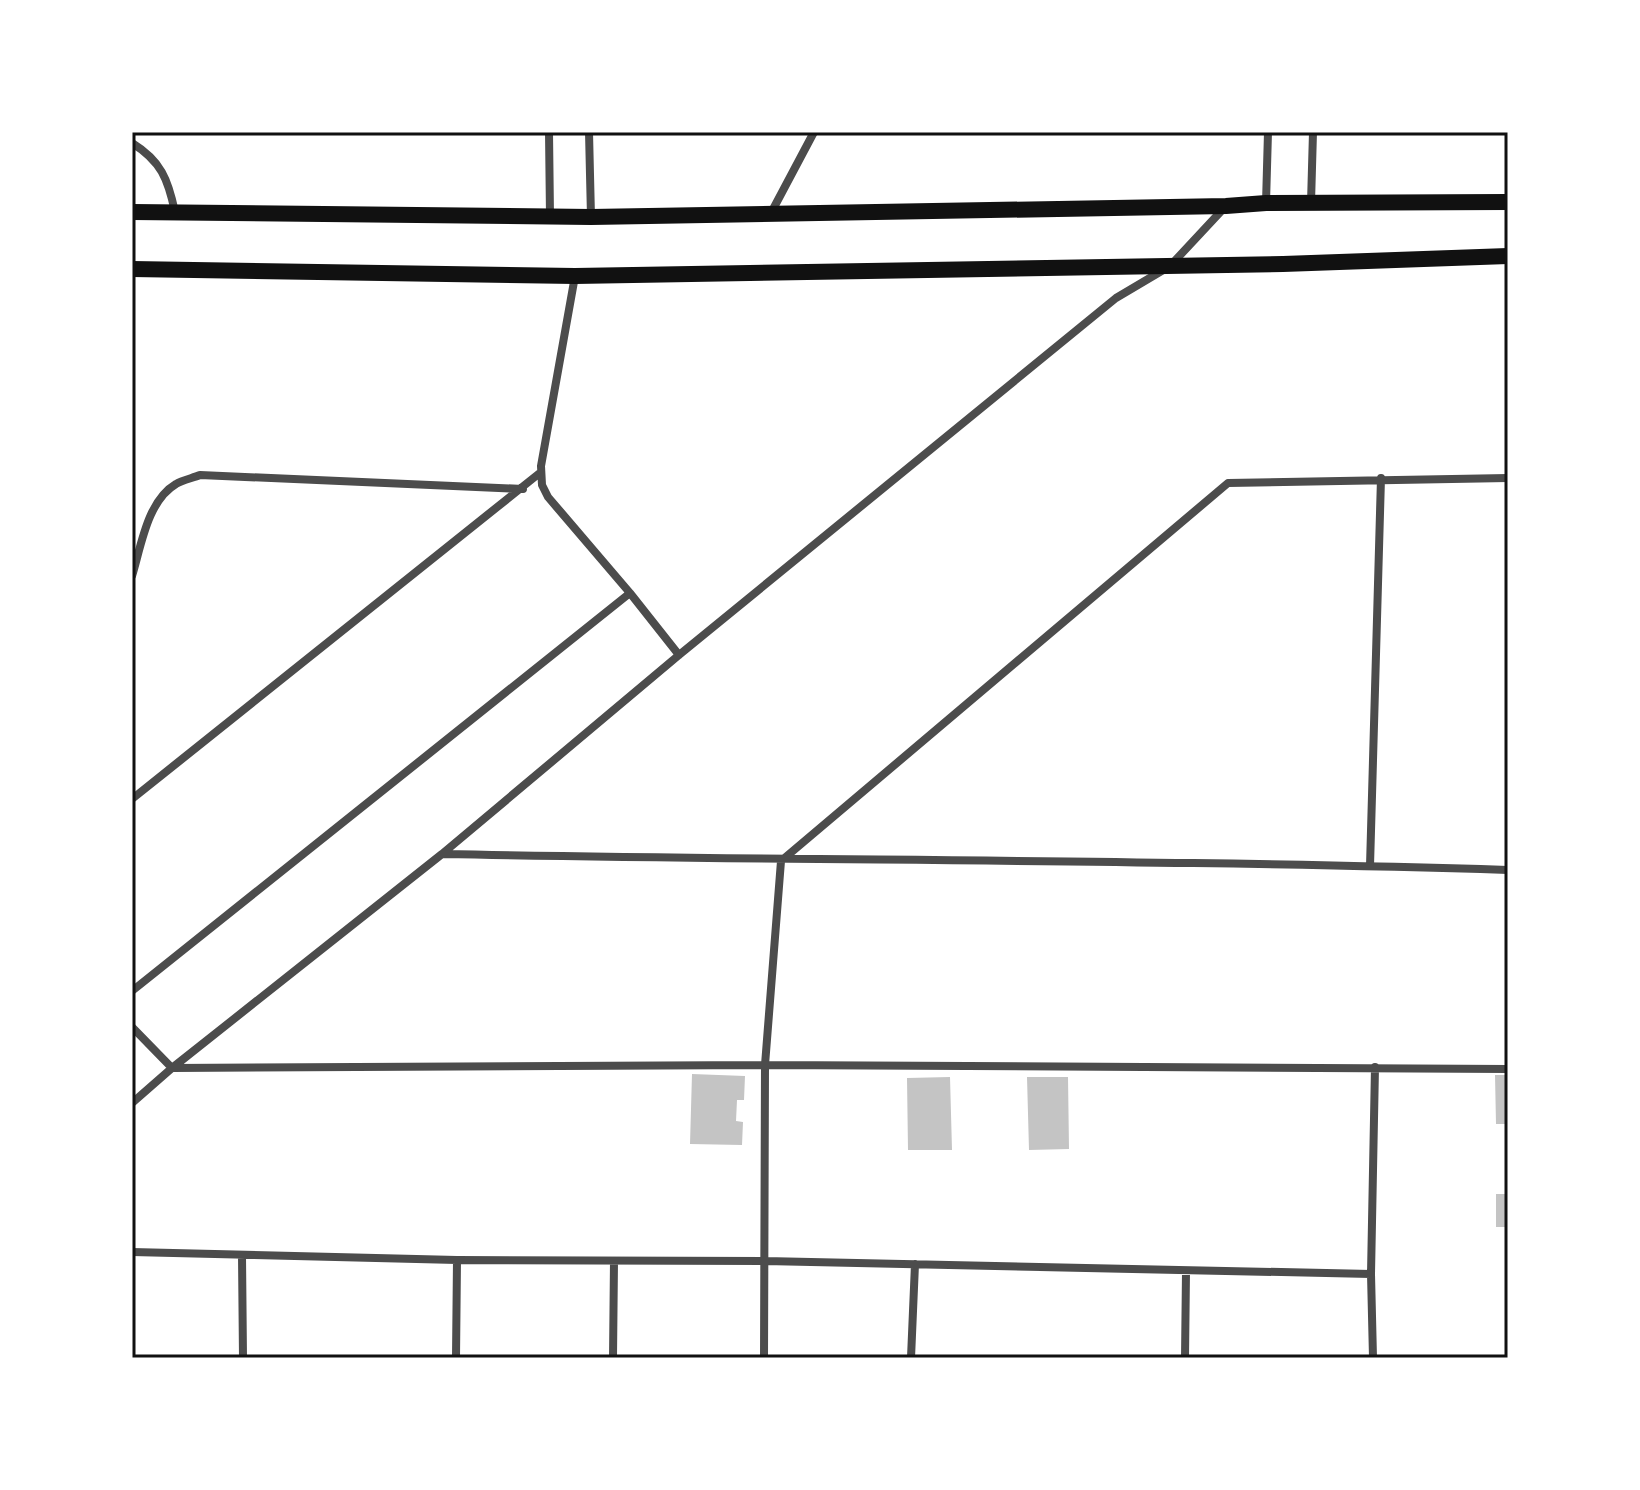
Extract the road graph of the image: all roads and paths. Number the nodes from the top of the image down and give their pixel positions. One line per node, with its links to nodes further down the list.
1 (549, 132): 14 (street)
2 (589, 132): 15 (street)
3 (814, 132): 13 (street)
4 (1268, 132): 8 (street)
5 (1313, 132): 9 (street)
6 (132, 143): 12 (street)
7 (1508, 202): 9 (main road)
8 (1266, 203): 9 (main road); 10 (main road)
9 (1311, 203)
10 (1226, 206): 13 (main road); 17 (street)
11 (132, 212): 12 (main road)
12 (175, 212): 14 (main road)
13 (770, 214): 15 (main road)
14 (550, 216): 15 (main road)
15 (591, 217)
16 (1508, 256): 17 (main road)
17 (1170, 266): 19 (main road); 26 (street)
18 (132, 269): 19 (main road)
19 (575, 276): 20 (street)
20 (541, 472): 23 (street); 25 (street)
21 (1381, 478): 22 (street); 29 (street); 30 (street)
22 (1508, 478)
23 (523, 489): 24 (street); 27 (street)
24 (132, 576)
25 (630, 593): 26 (street); 32 (street)
26 (679, 655): 28 (street)
27 (132, 799)
28 (442, 854): 29 (street); 36 (street)
29 (781, 861): 30 (street); 34 (street)
30 (1370, 866): 31 (street)
31 (1508, 870)
32 (132, 991)
33 (132, 1027): 36 (street)
34 (765, 1065): 35 (street); 36 (street); 43 (street)
35 (1375, 1067): 37 (street); 46 (street)
36 (172, 1068): 38 (street)
37 (1508, 1069)
38 (132, 1103)
39 (132, 1252): 40 (street)
40 (242, 1256): 41 (street); 47 (street)
41 (457, 1260): 42 (street); 48 (street)
42 (614, 1261): 43 (street); 49 (street)
43 (765, 1261): 44 (street); 50 (street)
44 (915, 1264): 45 (street); 51 (street)
45 (1186, 1272): 46 (street); 52 (street)
46 (1371, 1274): 53 (street)
47 (243, 1358)
48 (456, 1358)
49 (613, 1358)
50 (764, 1358)
51 (911, 1358)
52 (1185, 1358)
53 (1373, 1358)

